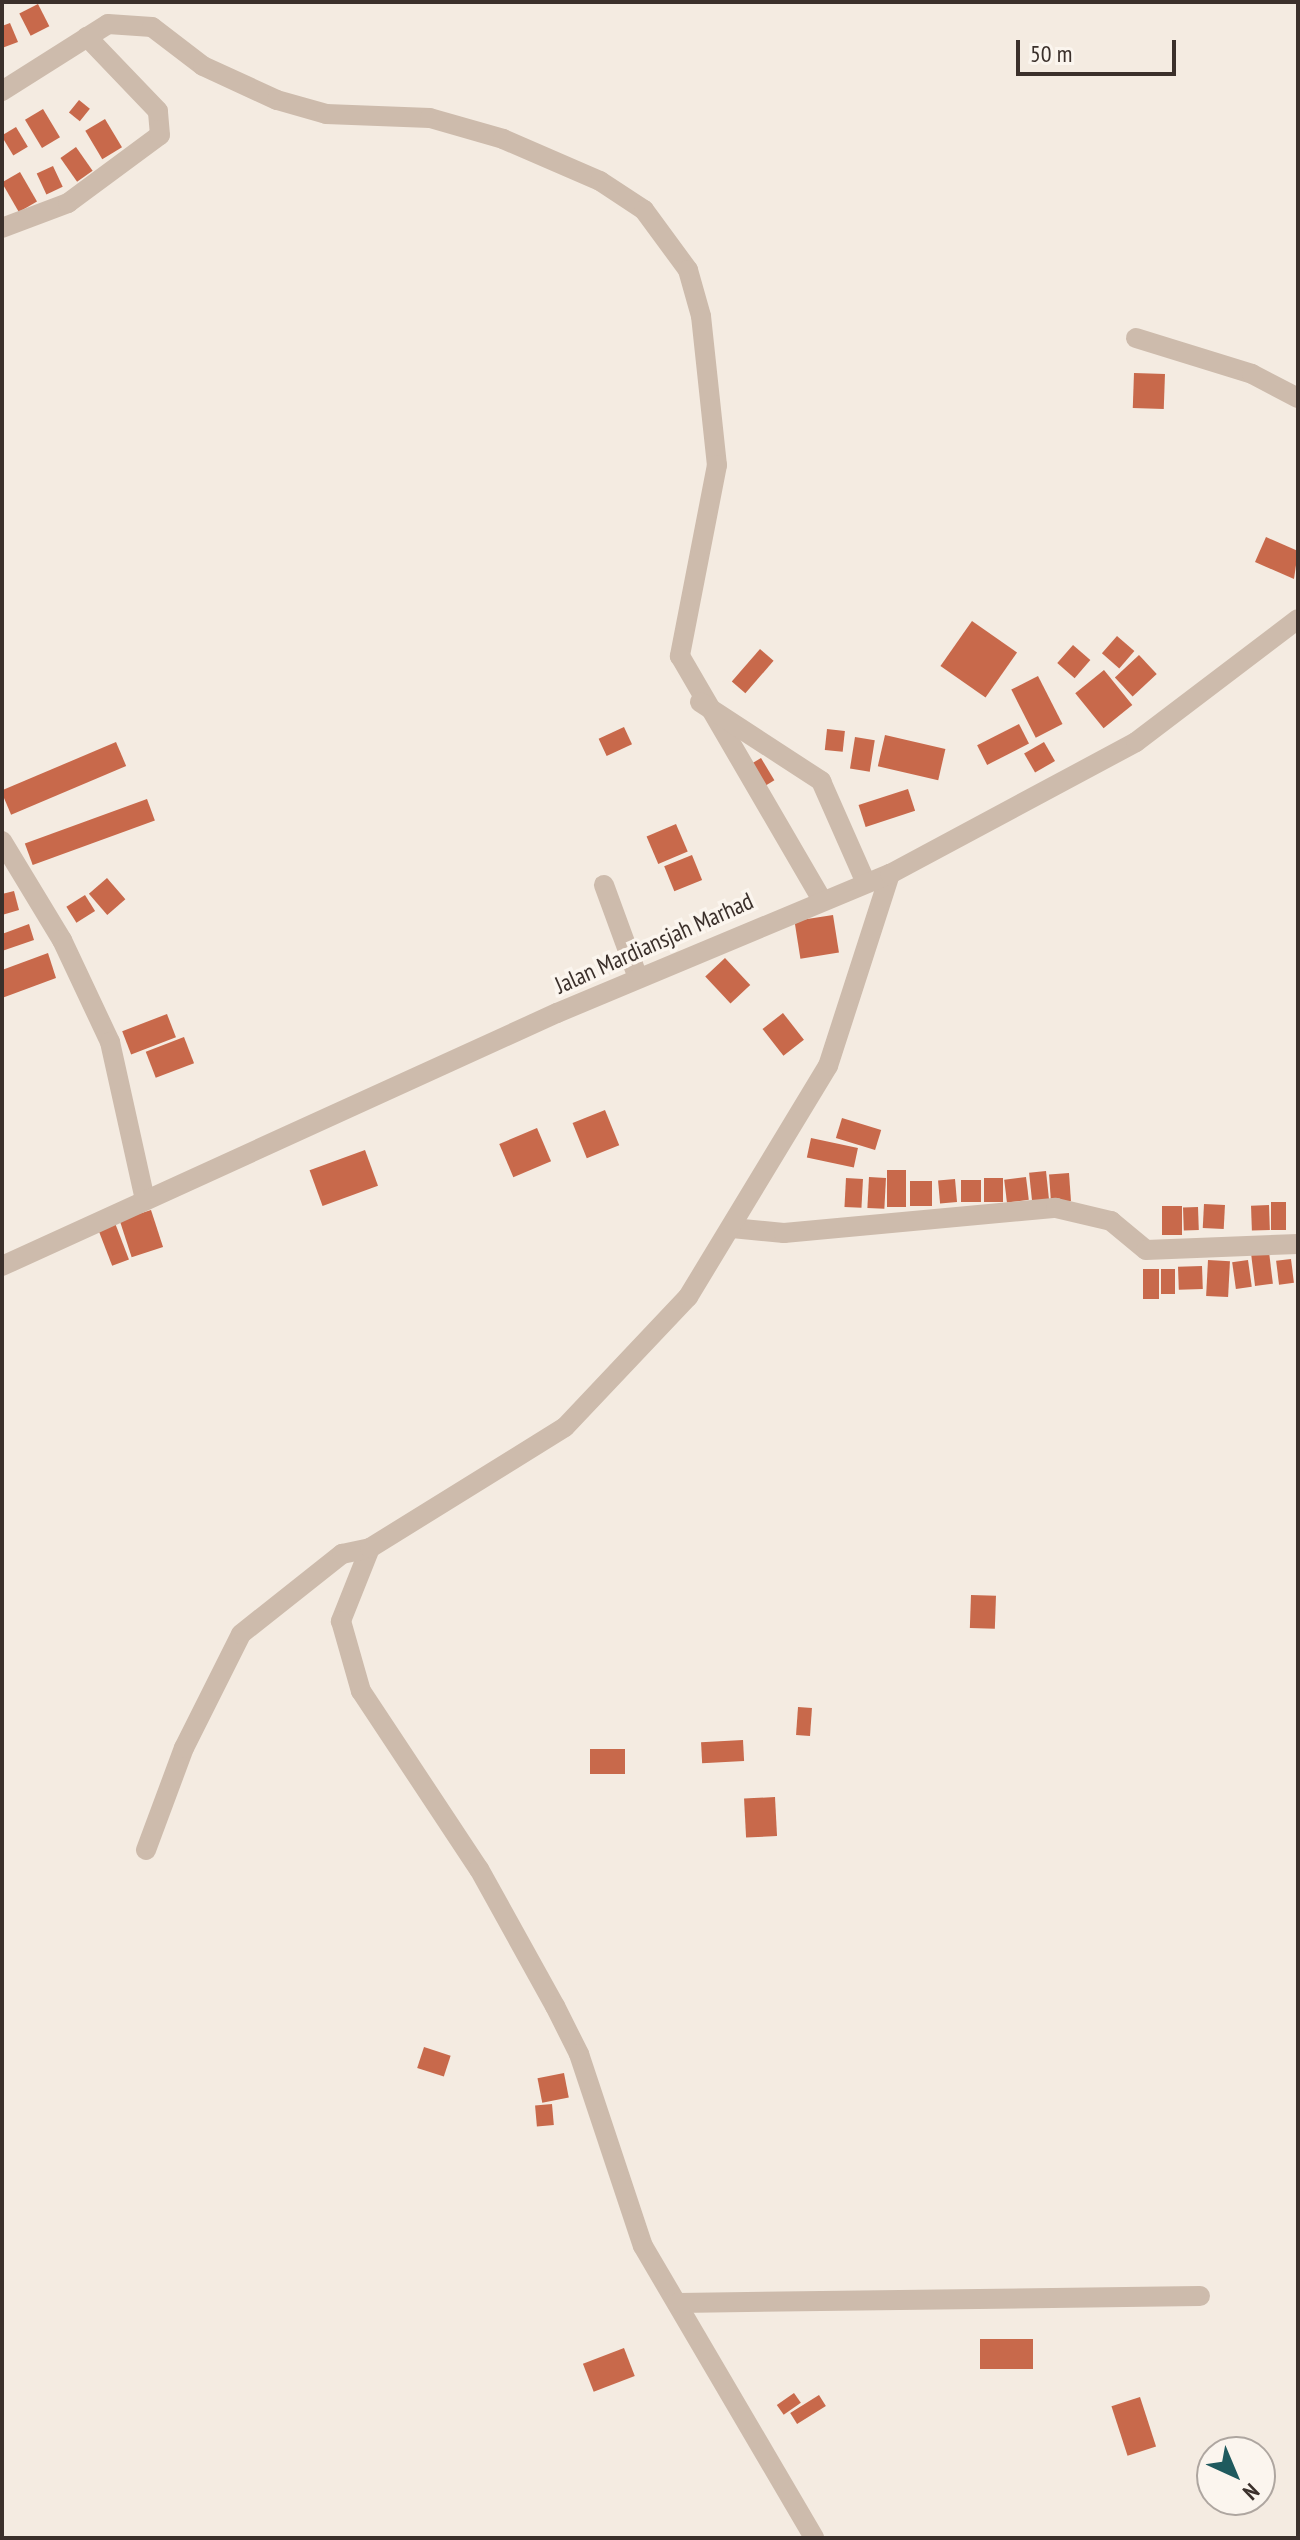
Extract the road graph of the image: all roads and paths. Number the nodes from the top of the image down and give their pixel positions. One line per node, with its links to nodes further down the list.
1 (87, 37): 2 (street); 3 (street); 7 (street)
2 (2, 91)
3 (2, 228)
4 (1136, 338): 5 (street)
5 (1298, 398)
6 (1298, 619): 9 (street, Jalan Mardiansjah Marhad)
7 (700, 702): 10 (street); 12 (street)
8 (2, 841): 14 (street)
9 (890, 874): 10 (street, Jalan Mardiansjah Marhad); 15 (street)
10 (866, 883): 12 (street, Jalan Mardiansjah Marhad)
11 (604, 885): 13 (street)
12 (821, 898): 13 (street, Jalan Mardiansjah Marhad)
13 (638, 978): 14 (street, Jalan Mardiansjah Marhad)
14 (145, 1200): 17 (street, Jalan Mardiansjah Marhad)
15 (732, 1228): 16 (street); 18 (street)
16 (1298, 1244)
17 (2, 1266)
18 (370, 1548): 19 (street); 21 (street)
19 (146, 1850)
20 (1200, 2296): 21 (street)
21 (678, 2303): 22 (street)
22 (814, 2538)

